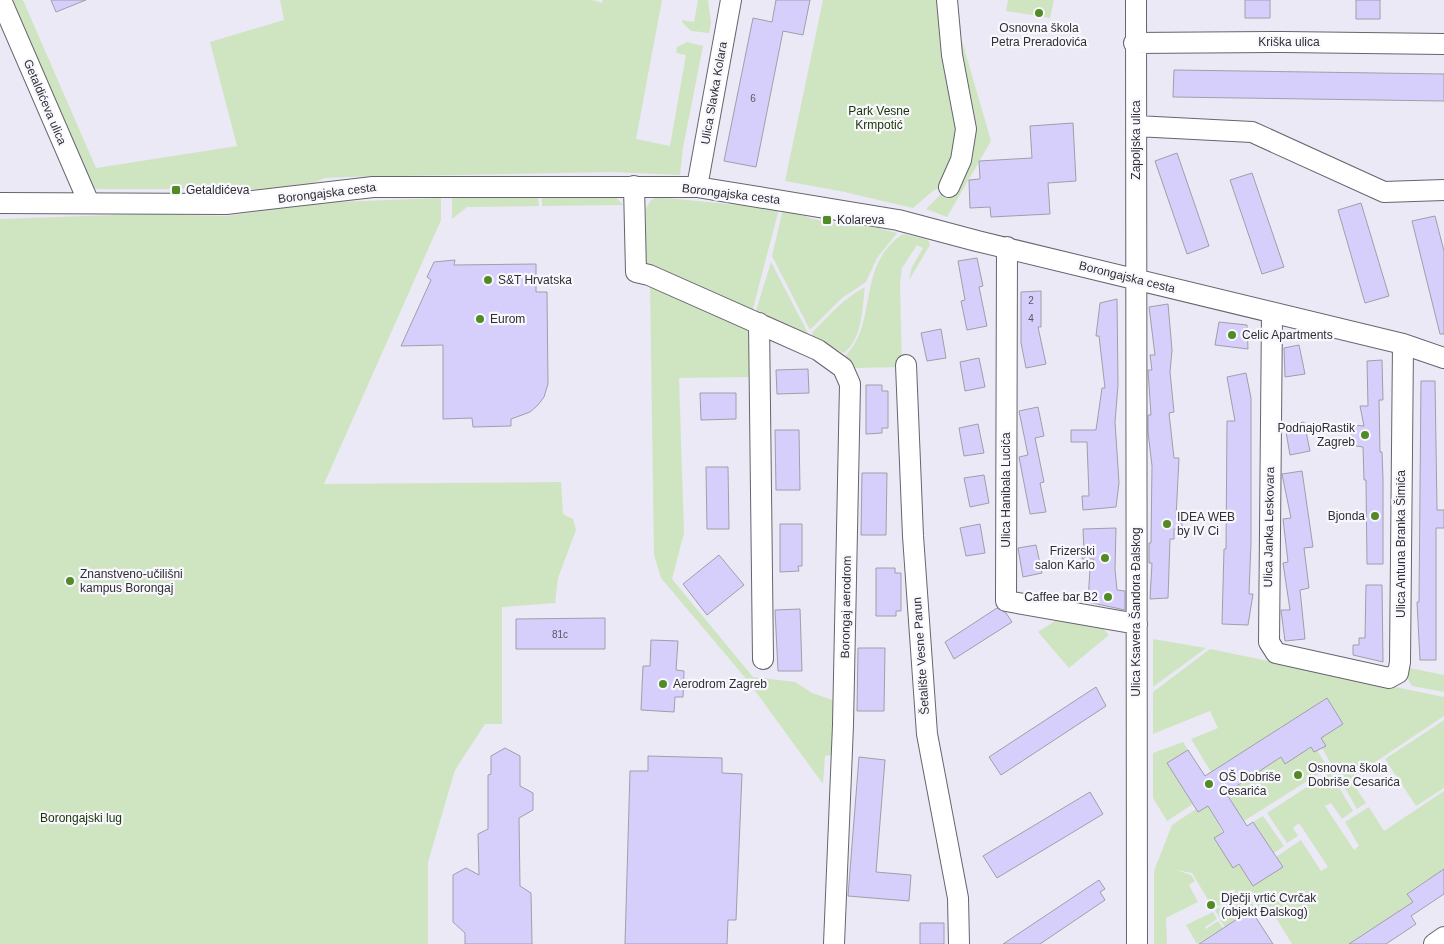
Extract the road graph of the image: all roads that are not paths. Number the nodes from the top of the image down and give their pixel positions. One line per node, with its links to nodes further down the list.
1 (1, 0): 13 (street, Getaldićeva ulica)
2 (731, 0): 9 (street, Ulica Slavka Kolara)
3 (947, 0): 10 (street)
4 (1136, 0): 5 (street, Zapoljska ulica)
5 (1134, 42): 6 (street, Kriška ulica); 7 (street, Zapoljska ulica)
6 (1444, 44)
7 (1136, 126): 11 (street); 15 (street, Zapoljska ulica)
8 (634, 186): 9 (street, Borongajska cesta); 13 (street, Borongajska cesta); 17 (street, Borongaj aerodrom)
9 (697, 187): 14 (street, Borongajska cesta)
10 (949, 187)
11 (1444, 190)
12 (0, 202): 13 (street, Borongajska cesta)
13 (89, 203)
14 (1007, 247): 15 (street, Borongajska cesta); 21 (street, Ulica Hanibala Lucića)
15 (1136, 280): 16 (street, Borongajska cesta); 21 (street, Ulica Ksavera Šandora Đalskog)
16 (1272, 313): 18 (street, Borongajska cesta); 23 (street, Ulica Janka Leskovara)
17 (759, 323): 22 (street); 25 (street, Borongaj aerodrom)
18 (1403, 344): 19 (street, Borongajska cesta); 23 (street, Ulica Antuna Branka Šimića)
19 (1444, 358)
20 (906, 365): 26 (street, Šetalište Vesne Parun)
21 (1137, 624): 27 (street, Ulica Ksavera Šandora Đalskog)
22 (763, 659)
23 (1329, 666)
24 (1444, 937): 28 (street)
25 (834, 944)
26 (959, 944)
27 (1137, 944)
28 (1434, 944)

